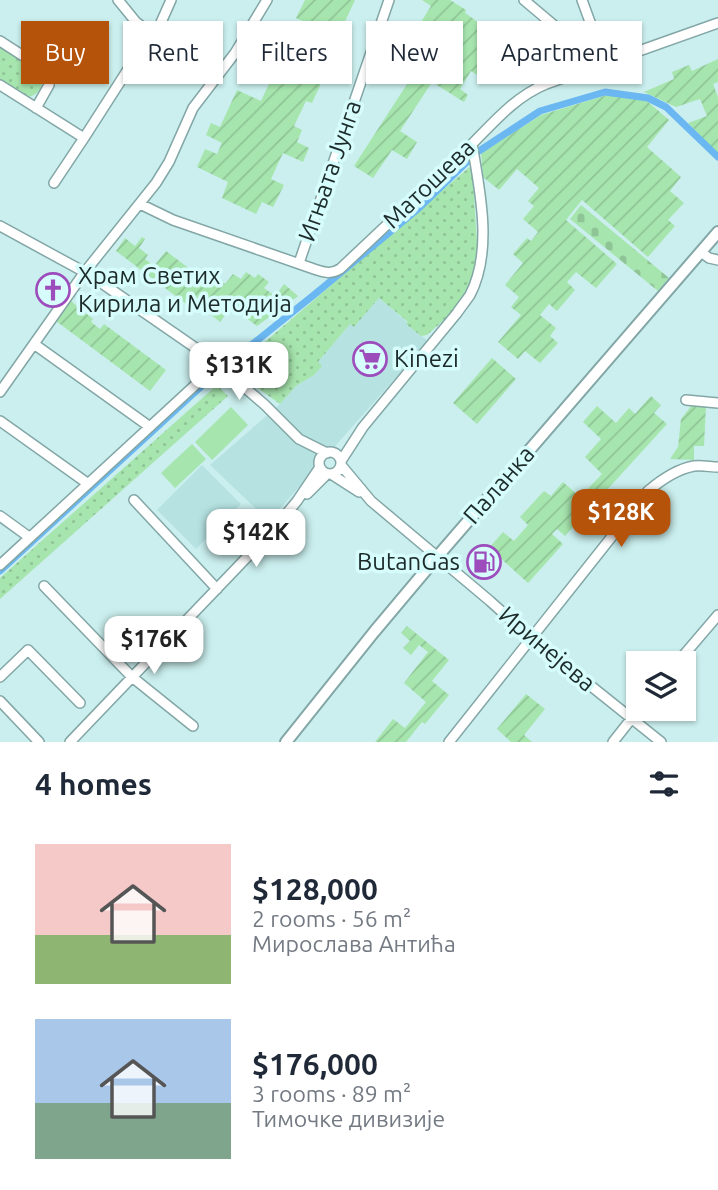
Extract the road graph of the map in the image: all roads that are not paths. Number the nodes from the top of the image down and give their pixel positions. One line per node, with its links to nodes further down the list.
1 (118, 0): 7 (street)
2 (171, 0): 8 (street)
3 (267, 0): 14 (street)
4 (389, 0): 28 (street, Игњата Јунга)
5 (524, 0): 9 (street)
6 (582, 0): 10 (street)
7 (135, 21)
8 (162, 21)
9 (549, 21)
10 (590, 21)
11 (718, 23): 13 (street, Матошева)
12 (0, 41): 19 (street)
13 (642, 50)
14 (223, 68)
15 (123, 78): 20 (street)
16 (211, 84): 23 (street)
17 (551, 84): 21 (street, Матошева)
18 (0, 85): 19 (street)
19 (36, 108): 20 (street)
20 (85, 138): 22 (street)
21 (472, 144): 28 (street, Матошева); 37 (street)
22 (54, 183)
23 (140, 204): 28 (street, Матошева); 29 (street)
24 (0, 226): 29 (street)
25 (718, 232): 26 (main road, Паланка)
26 (701, 252): 27 (street); 48 (main road, Паланка)
27 (718, 260)
28 (299, 264)
29 (84, 272): 30 (street); 31 (street)
30 (34, 344): 32 (street); 36 (street)
31 (218, 364): 36 (street); 38 (street)
32 (0, 392)
33 (685, 400): 34 (street)
34 (718, 403)
35 (0, 421): 43 (street)
36 (150, 426): 43 (street)
37 (363, 427): 39 (street); 40 (street)
38 (299, 439): 39 (street); 42 (street)
39 (328, 452): 40 (street); 42 (street)
40 (341, 463): 42 (street); 44 (street)
41 (718, 467): 53 (street)
42 (324, 469): 44 (street); 51 (street)
43 (87, 483): 47 (street)
44 (366, 496): 48 (street, Иринејева)
45 (134, 500): 51 (street)
46 (0, 516): 47 (street)
47 (29, 537): 49 (street)
48 (437, 557): 53 (street, Иринејева); 66 (main road, Паланка)
49 (0, 565)
50 (44, 586): 56 (street)
51 (217, 589): 56 (street)
52 (718, 615): 54 (street)
53 (531, 638): 59 (street, Иринејева); 67 (street)
54 (687, 651)
55 (0, 677): 58 (street)
56 (132, 677): 62 (street); 65 (street)
57 (0, 701): 64 (street)
58 (80, 703)
59 (626, 715)
60 (629, 721): 68 (street)
61 (634, 721): 63 (street, Иринејева)
62 (193, 726)
63 (660, 741)
64 (40, 742)
65 (70, 742)
66 (286, 742)
67 (449, 742)
68 (612, 742)

